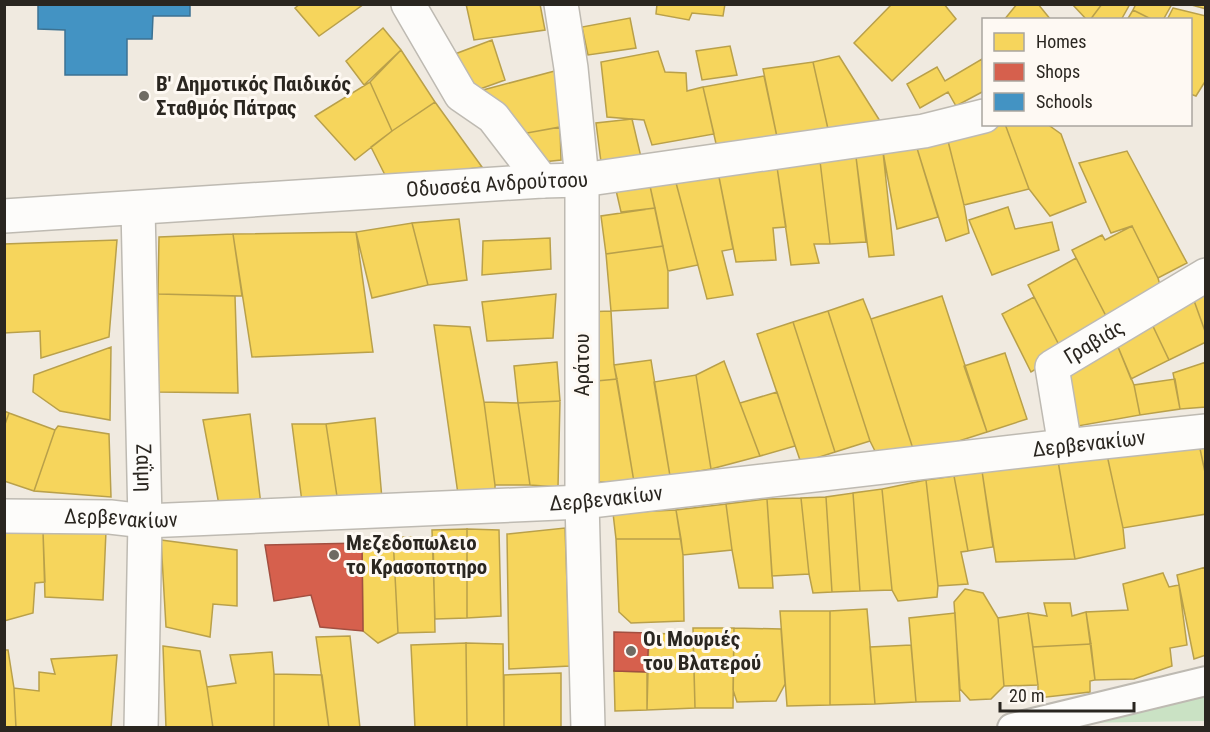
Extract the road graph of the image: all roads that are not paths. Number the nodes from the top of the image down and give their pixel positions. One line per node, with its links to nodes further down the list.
1 (408, 4): 5 (street)
2 (561, 4): 4 (street, Αράτου)
3 (982, 116): 4 (street, Οδυσσέα Ανδρούτσου)
4 (582, 180): 5 (street, Οδυσσέα Ανδρούτσου); 11 (street, Αράτου)
5 (542, 181): 6 (street, Οδυσσέα Ανδρούτσου)
6 (138, 208): 7 (street, Οδυσσέα Ανδρούτσου); 13 (street, Ζαΐμη)
7 (4, 216)
8 (1206, 275): 10 (street, Γραβιάς)
9 (1206, 431): 10 (street, Δερβενακίων)
10 (1065, 446): 11 (street, Δερβενακίων)
11 (582, 502): 13 (street, Δερβενακίων); 16 (street, Αράτου)
12 (4, 516): 13 (street, Δερβενακίων)
13 (145, 521): 15 (street, Ζαΐμη)
14 (1206, 681): 17 (street)
15 (141, 728)
16 (588, 728)
17 (1012, 728)

